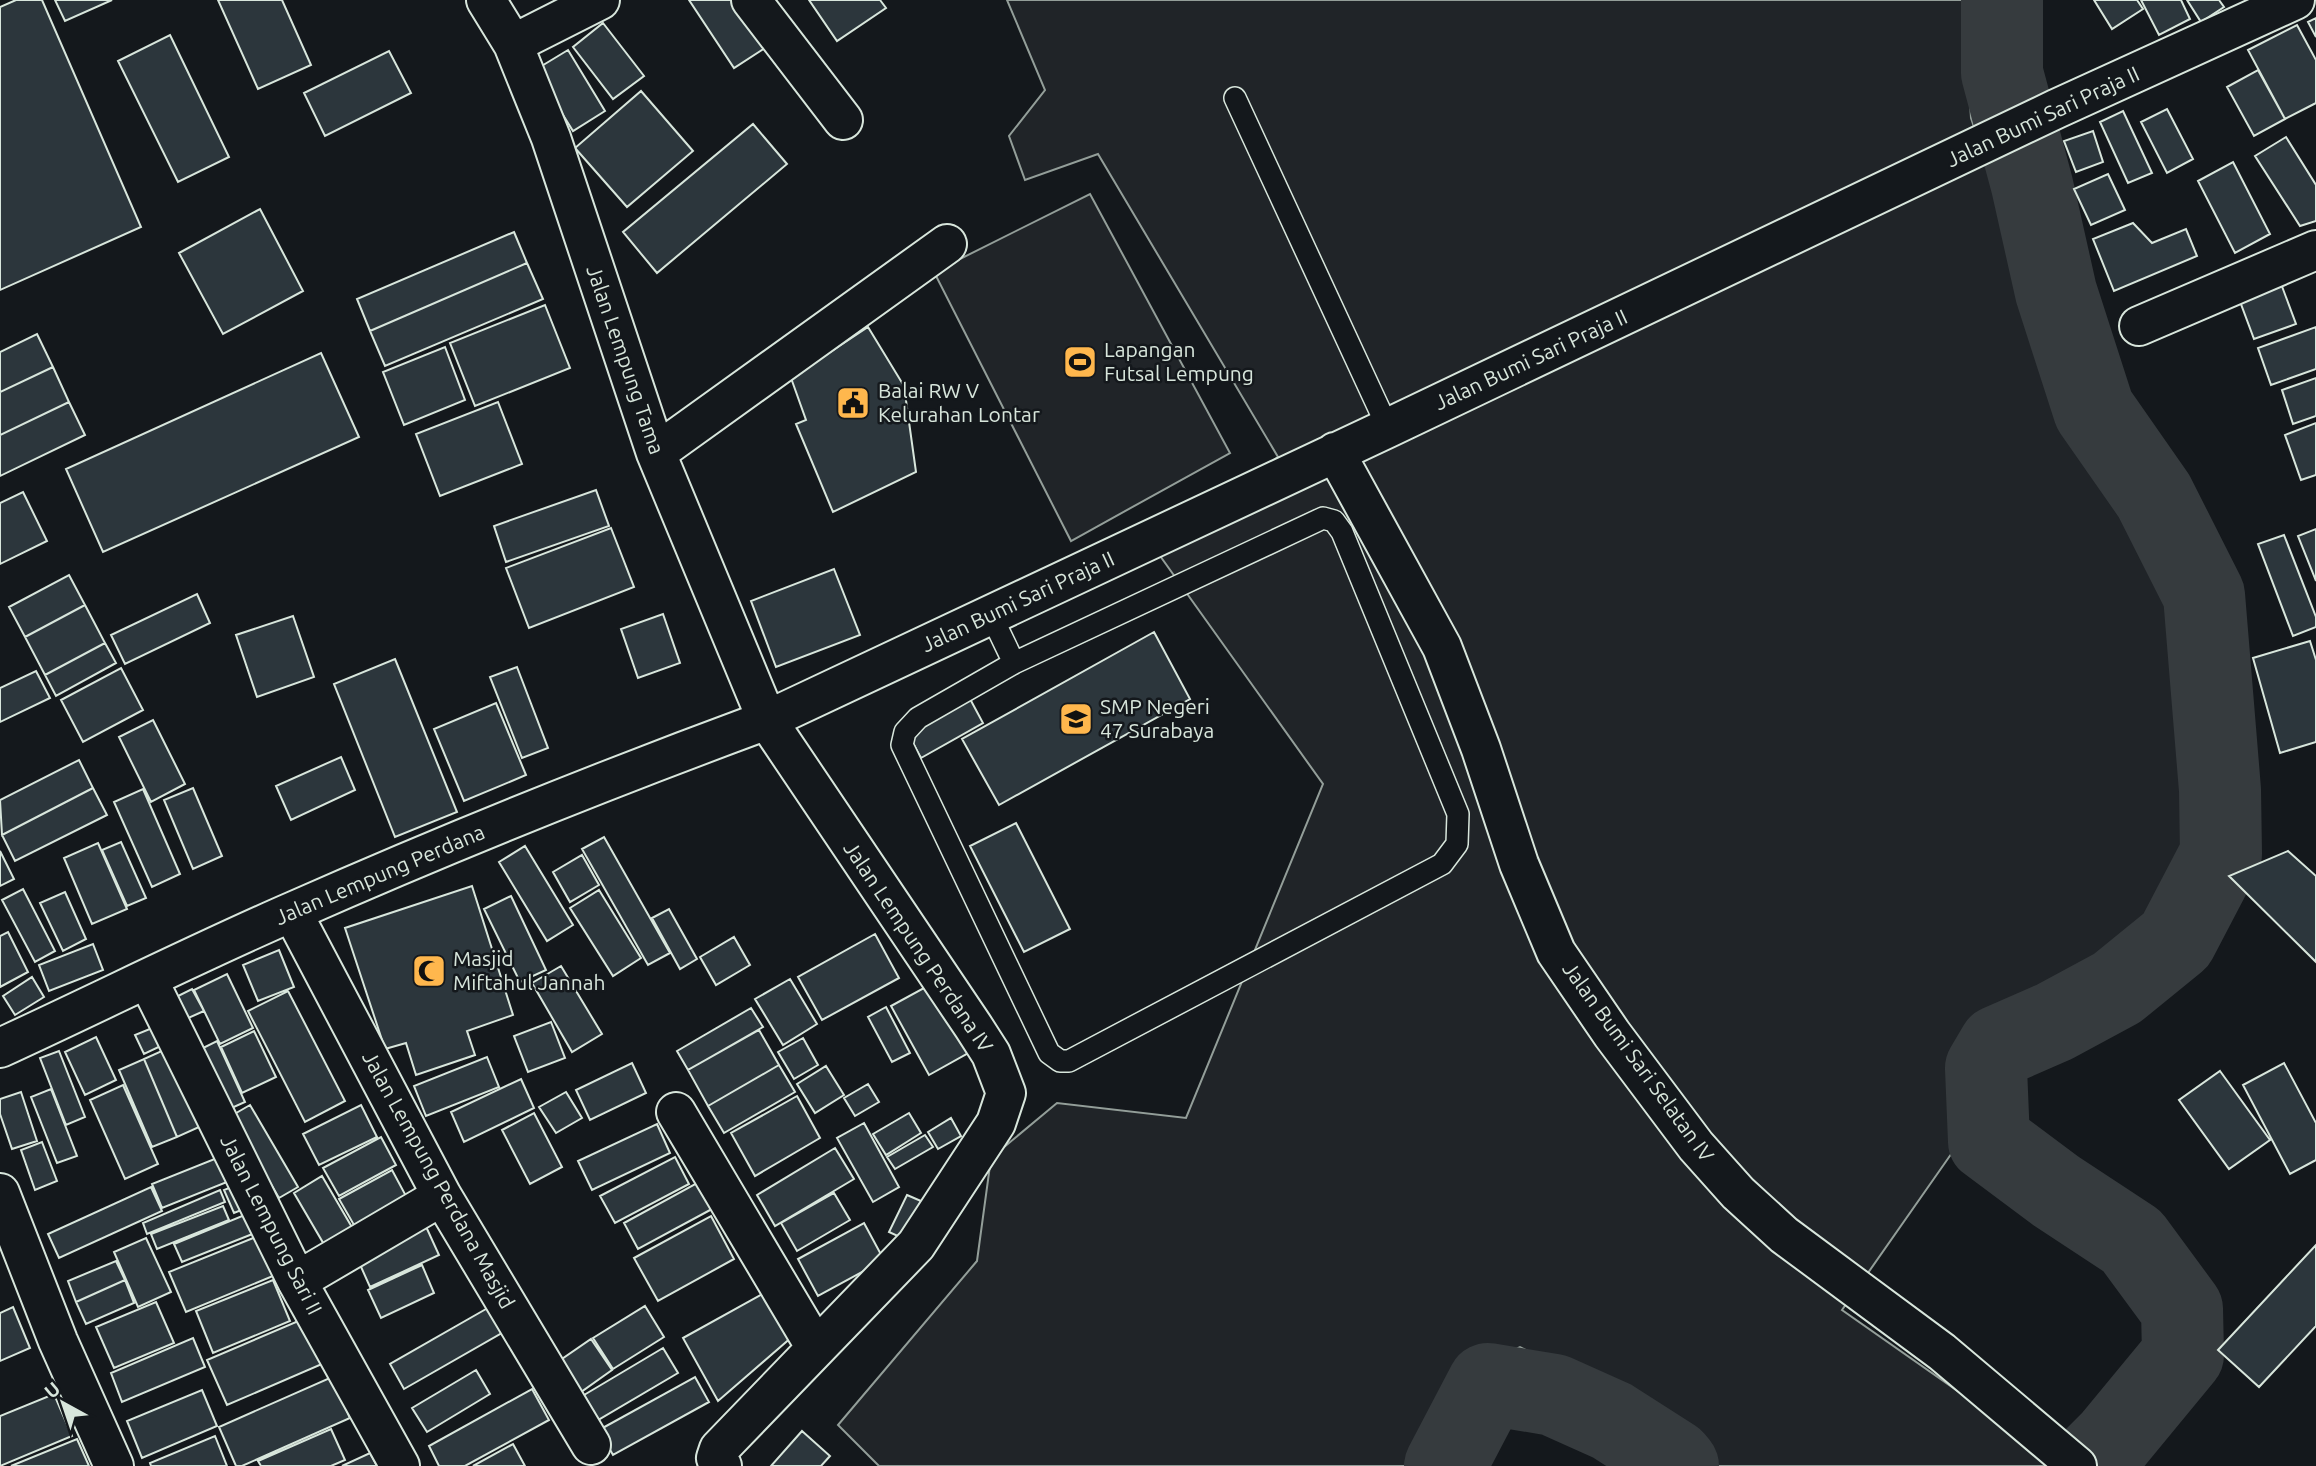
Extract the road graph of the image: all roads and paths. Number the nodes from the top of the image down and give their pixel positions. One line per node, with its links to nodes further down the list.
1 (486, 0): 5 (street, Jalan Lempung Tama)
2 (600, 0): 5 (street)
3 (751, 0): 7 (street)
4 (2295, 0): 11 (street, Jalan Bumi Sari Praja II)
5 (513, 44): 13 (street, Jalan Lempung Tama)
6 (1236, 98): 11 (lane)
7 (843, 120)
8 (947, 244): 13 (street)
9 (2316, 250): 10 (street)
10 (2139, 326)
11 (1388, 428): 12 (street, Jalan Bumi Sari Praja II)
12 (1335, 452): 14 (street, Jalan Bumi Sari Praja II); 26 (street, Jalan Bumi Sari Selatan IV)
13 (656, 453): 16 (street, Jalan Lempung Tama)
14 (991, 615): 15 (lane); 16 (street, Jalan Bumi Sari Praja II)
15 (1014, 663): 15 (lane)
16 (767, 720): 17 (street, Jalan Lempung Perdana); 24 (street, Jalan Lempung Perdana IV)
17 (292, 912): 18 (street, Jalan Lempung Perdana); 22 (street, Jalan Lempung Perdana Masjid)
18 (148, 980): 19 (street, Jalan Lempung Perdana); 23 (street, Jalan Lempung Sari II)
19 (0, 1048)
20 (676, 1112): 24 (street)
21 (0, 1193): 27 (street)
22 (442, 1196): 23 (street); 25 (street, Jalan Lempung Perdana Masjid)
23 (297, 1281): 28 (street, Jalan Lempung Sari II)
24 (816, 1348): 29 (street, Jalan Lempung Perdana IV)
25 (591, 1445)
26 (2067, 1457)
27 (114, 1466)
28 (400, 1466)
29 (722, 1466)

